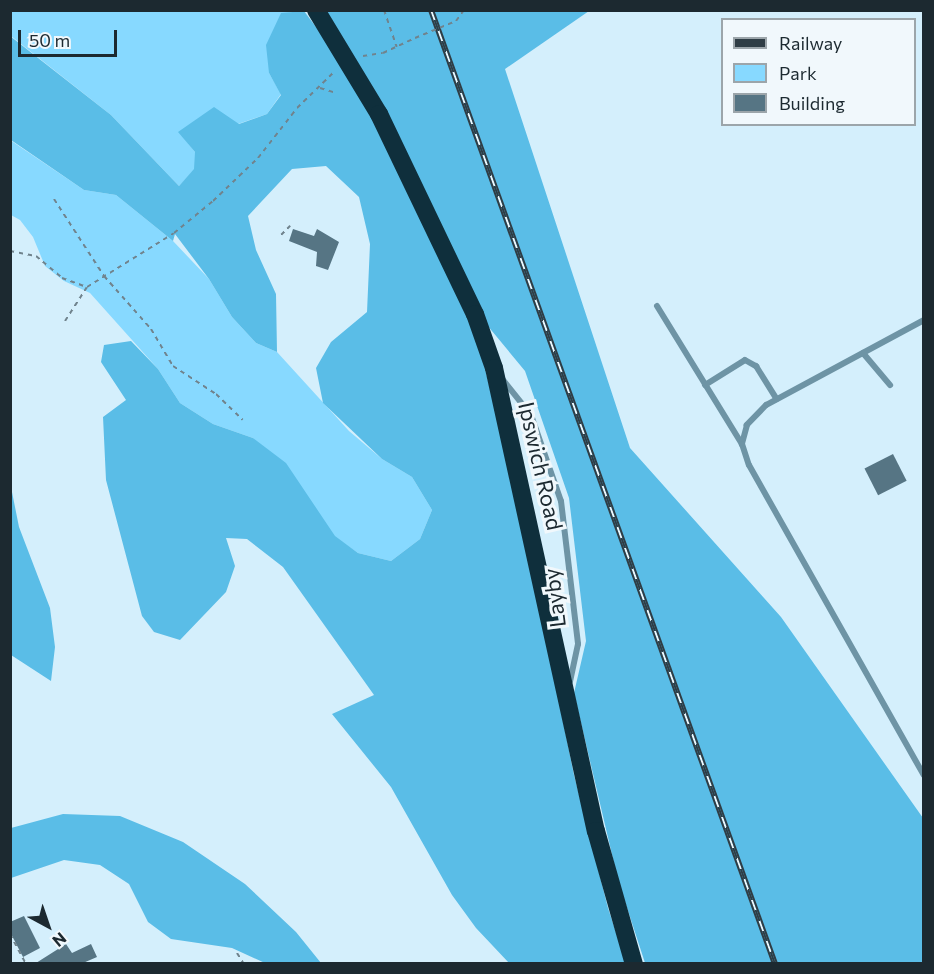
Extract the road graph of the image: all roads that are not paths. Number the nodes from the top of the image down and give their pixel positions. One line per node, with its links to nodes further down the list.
1 (316, 10): 5 (highway, Ipswich Road)
2 (657, 306): 6 (lane)
3 (924, 320): 4 (lane)
4 (863, 353): 7 (lane); 8 (lane)
5 (494, 368): 10 (highway, Ipswich Road); 10 (lane, Layby)
6 (705, 385): 8 (lane); 9 (lane)
7 (890, 385)
8 (777, 399): 9 (lane)
9 (742, 444): 11 (lane)
10 (566, 696): 12 (highway, Ipswich Road)
11 (924, 775)
12 (634, 963)

